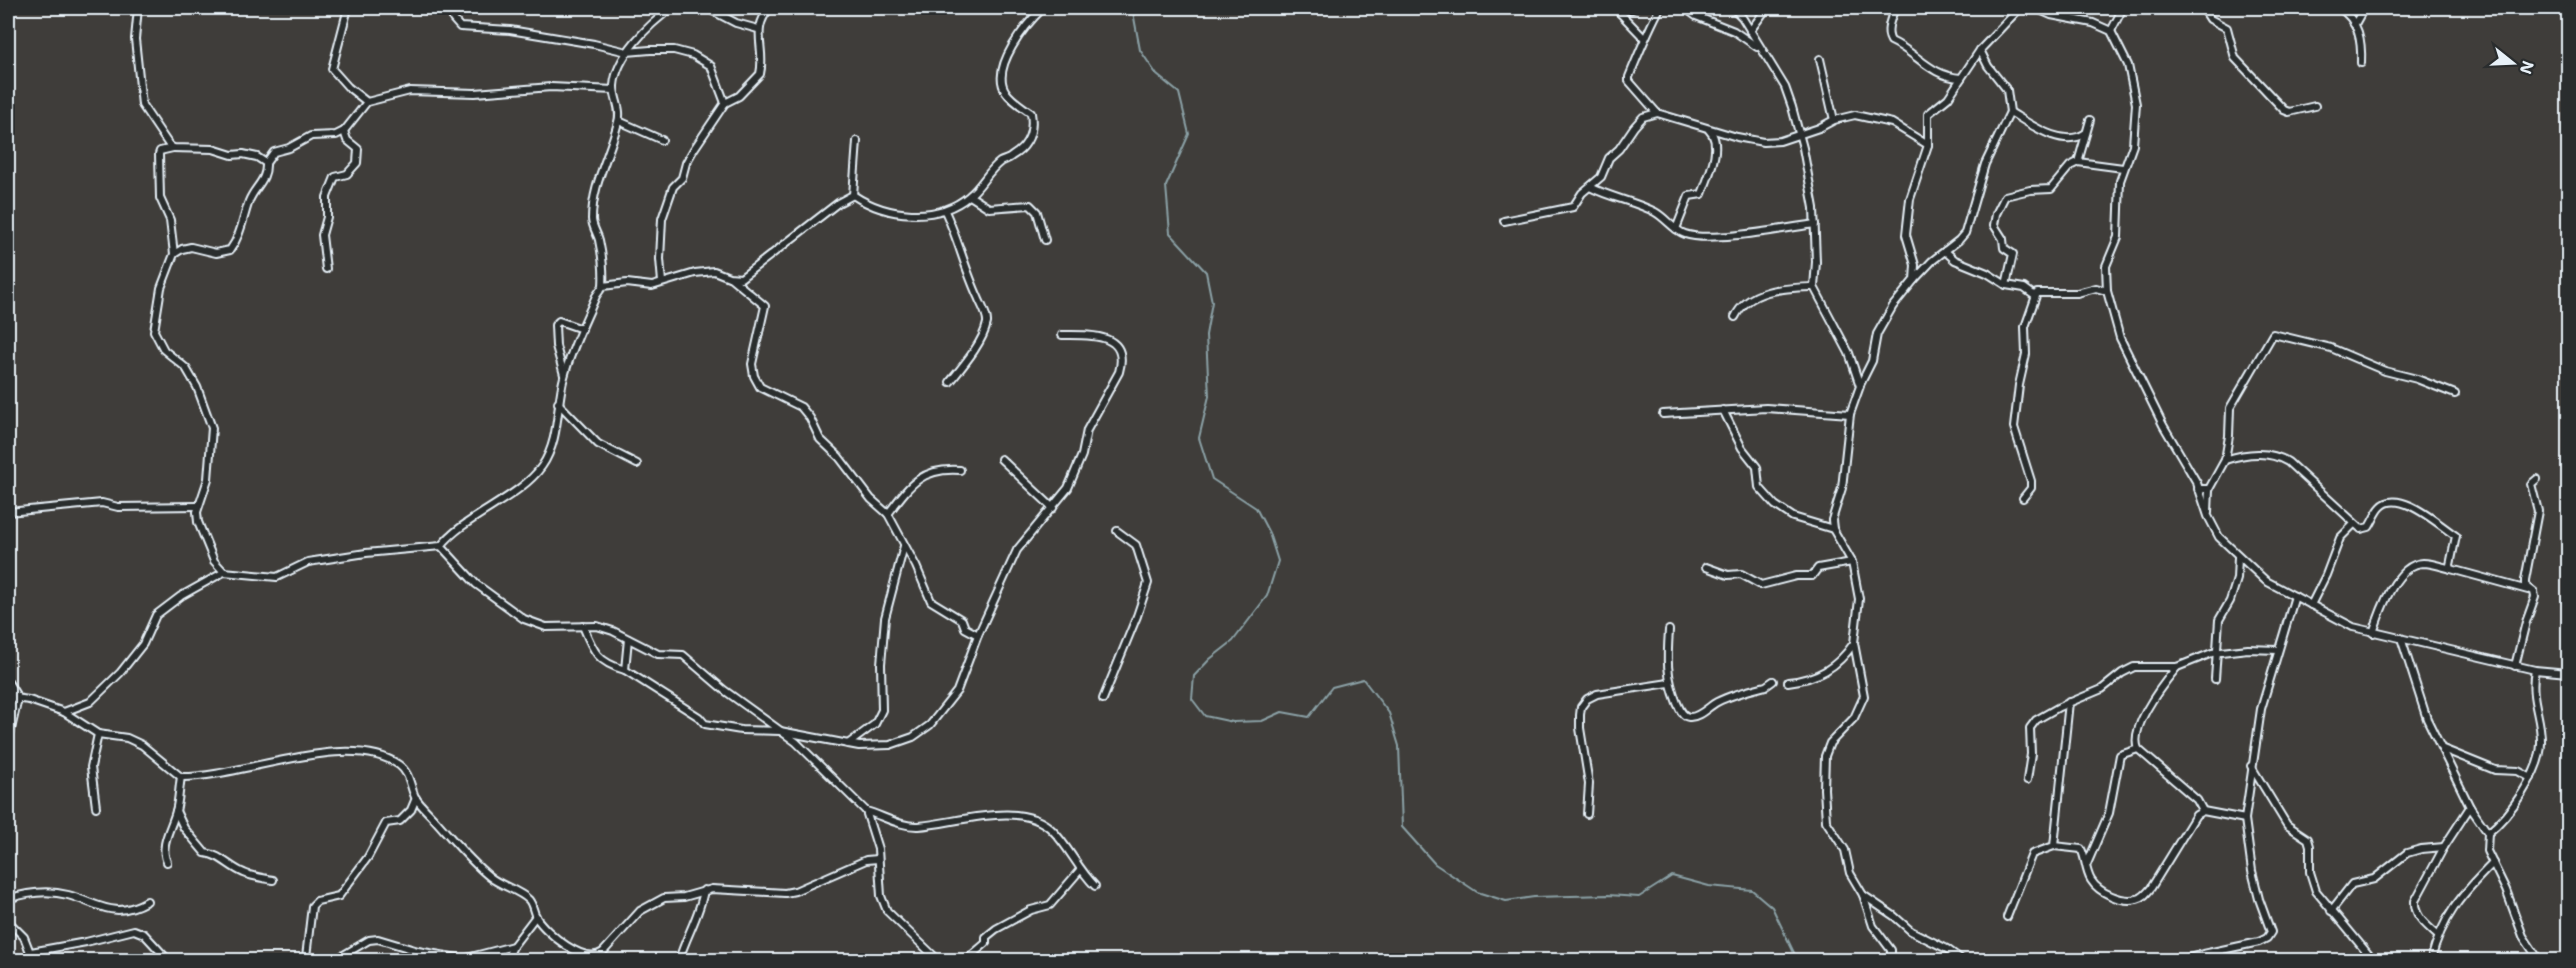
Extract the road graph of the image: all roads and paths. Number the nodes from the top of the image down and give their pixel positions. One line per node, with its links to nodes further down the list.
1 (138, 8): 48 (street)
2 (348, 8): 33 (street)
3 (457, 8): 28 (street)
4 (672, 8): 28 (street)
5 (707, 8): 22 (street)
6 (771, 8): 22 (street)
7 (1043, 8): 56 (street)
8 (1635, 8): 20 (street)
9 (1660, 8): 25 (street)
10 (1685, 8): 26 (street)
11 (1733, 8): 23 (street)
12 (1767, 8): 23 (street)
13 (1895, 8): 31 (street)
14 (2020, 8): 27 (street)
15 (2035, 8): 24 (street)
16 (2123, 8): 24 (street)
17 (2203, 8): 35 (street)
18 (2339, 8): 21 (street)
19 (2364, 8): 21 (street)
20 (1619, 10): 25 (street)
21 (2355, 24): 30 (street)
22 (758, 29): 34 (street)
23 (1750, 31): 26 (street)
24 (2111, 31): 53 (street)
25 (1644, 38): 37 (street)
26 (1760, 49): 44 (street)
27 (1980, 50): 31 (street); 36 (street)
28 (627, 52): 32 (street); 34 (street)
29 (1820, 59): 38 (street)
30 (2361, 63)
31 (1961, 78): 47 (street)
32 (614, 90): 33 (street); 40 (street)
33 (367, 102): 42 (street)
34 (724, 103): 69 (street)
35 (2315, 106)
36 (2010, 112): 43 (street); 62 (street)
37 (1657, 113): 41 (street); 54 (street)
38 (1834, 120): 44 (street); 47 (street)
39 (2090, 120): 43 (street)
40 (619, 121): 45 (street); 71 (street)
41 (1707, 128): 44 (street); 60 (street)
42 (344, 131): 49 (street); 65 (street)
43 (2086, 133): 51 (street)
44 (1799, 135): 59 (street)
45 (662, 140)
46 (857, 141): 55 (street)
47 (1928, 145): 64 (street)
48 (173, 148): 50 (street); 63 (street)
49 (274, 152): 50 (street); 52 (street)
50 (254, 156): 52 (street)
51 (2078, 162): 53 (street); 70 (street)
52 (266, 163): 63 (street)
53 (2123, 168): 73 (street)
54 (1590, 187): 58 (street); 60 (street)
55 (853, 195): 57 (street); 67 (street)
56 (970, 196): 57 (street); 61 (street)
57 (945, 211): 79 (street)
58 (1504, 221)
59 (1815, 224): 60 (street); 72 (street)
60 (1676, 229)
61 (1045, 240)
62 (1945, 251): 66 (street); 70 (street)
63 (174, 254): 94 (street)
64 (1915, 265): 66 (street); 68 (street)
65 (326, 269)
66 (1923, 272): 68 (street)
67 (729, 277): 69 (street); 97 (street)
68 (1914, 280): 80 (street)
69 (662, 282): 71 (street)
70 (2006, 285): 74 (street)
71 (603, 286): 76 (street)
72 (1814, 287): 75 (street); 80 (street)
73 (2107, 291): 74 (street); 91 (street)
74 (2035, 296): 93 (street)
75 (1735, 316)
76 (582, 329): 78 (street); 78 (street)
77 (1062, 335): 95 (street)
78 (564, 375): 82 (street)
79 (950, 382)
80 (1860, 386): 85 (street)
81 (2455, 394): 87 (street)
82 (558, 403): 88 (street); 102 (street)
83 (1723, 410): 84 (street); 85 (street); 100 (street)
84 (1663, 414)
85 (1850, 414): 100 (street)
86 (1001, 459): 95 (street)
87 (2225, 460): 92 (street); 99 (street)
88 (638, 464)
89 (960, 470): 97 (street)
90 (2537, 479): 109 (street)
91 (2198, 489): 92 (street); 98 (street)
92 (2209, 489): 98 (street)
93 (2023, 498)
94 (198, 506): 96 (street); 108 (street)
95 (1053, 508): 115 (street)
96 (8, 512)
97 (888, 514): 103 (street)
98 (2208, 516): 104 (street)
99 (2354, 524): 107 (street); 111 (street)
100 (1833, 529): 105 (street)
101 (1117, 531): 133 (street)
102 (441, 546): 108 (street); 112 (street)
103 (904, 546): 115 (street); 139 (street)
104 (2238, 557): 110 (street); 120 (street)
105 (1852, 562): 106 (street); 118 (street)
106 (1706, 567)
107 (2451, 569): 109 (street); 114 (street)
108 (224, 572): 135 (street)
109 (2528, 590): 121 (street)
110 (2295, 597): 111 (street); 119 (street)
111 (2311, 605): 114 (street)
112 (583, 626): 117 (street); 123 (street)
113 (1669, 630): 130 (street)
114 (2373, 633): 116 (street)
115 (978, 634): 139 (street)
116 (2401, 638): 121 (street); 141 (street)
117 (628, 639): 123 (street); 136 (street)
118 (1854, 643): 129 (street); 165 (street)
119 (2278, 650): 120 (street); 142 (street)
120 (2217, 653): 122 (street); 126 (street)
121 (2515, 666): 124 (street)
122 (2177, 667): 134 (street); 140 (street)
123 (625, 670): 136 (street)
124 (2535, 670): 125 (street); 144 (street)
125 (2568, 673)
126 (2215, 680)
127 (1773, 681): 130 (street)
128 (8, 682): 132 (street)
129 (1788, 682)
130 (1669, 683): 152 (street)
131 (8, 697): 132 (street)
132 (18, 698): 135 (street); 138 (street)
133 (1103, 699)
134 (2069, 702): 145 (street); 155 (street)
135 (64, 712): 137 (street)
136 (780, 730): 139 (street); 150 (street)
137 (98, 734): 143 (street); 147 (street)
138 (8, 743)
139 (848, 744)
140 (2138, 749): 151 (street); 160 (street)
141 (2444, 749): 144 (street); 148 (street)
142 (2251, 766): 153 (street); 168 (street)
143 (181, 777): 146 (street); 149 (street)
144 (2531, 778): 154 (street)
145 (2027, 780)
146 (416, 798): 169 (street); 180 (street)
147 (96, 807)
148 (2470, 807): 154 (street); 156 (street)
149 (176, 810): 158 (street); 162 (street)
150 (866, 811): 157 (street); 161 (street)
151 (2203, 812): 153 (street); 160 (street)
152 (1587, 814)
153 (2245, 819): 190 (street)
154 (2488, 833): 159 (street)
155 (2054, 846): 160 (street); 170 (street)
156 (2444, 847): 168 (street); 172 (street)
157 (878, 859): 164 (street); 175 (street)
158 (167, 862)
159 (2493, 863): 172 (street); 193 (street)
160 (2086, 867)
161 (1080, 870): 163 (street); 187 (street)
162 (273, 880)
163 (1095, 886)
164 (704, 890): 176 (street); 184 (street)
165 (1863, 895): 188 (street); 189 (street)
166 (8, 899): 167 (street)
167 (147, 901)
168 (2331, 912): 191 (street)
169 (536, 916): 173 (street); 176 (street)
170 (2007, 917)
171 (8, 921): 174 (street)
172 (2438, 936): 192 (street)
173 (513, 946): 181 (street); 182 (street)
174 (31, 952): 178 (street); 179 (street)
175 (927, 952): 185 (street); 186 (street)
176 (591, 955): 183 (street)
177 (2568, 957): 194 (street)
178 (33, 960)
179 (168, 960)
180 (312, 960)
181 (335, 960)
182 (507, 960)
183 (597, 960)
184 (679, 960)
185 (931, 960)
186 (938, 960)
187 (966, 960)
188 (1891, 960)
189 (1962, 960)
190 (2182, 960)
191 (2373, 960)
192 (2432, 960)
193 (2539, 960)
194 (2564, 960)

